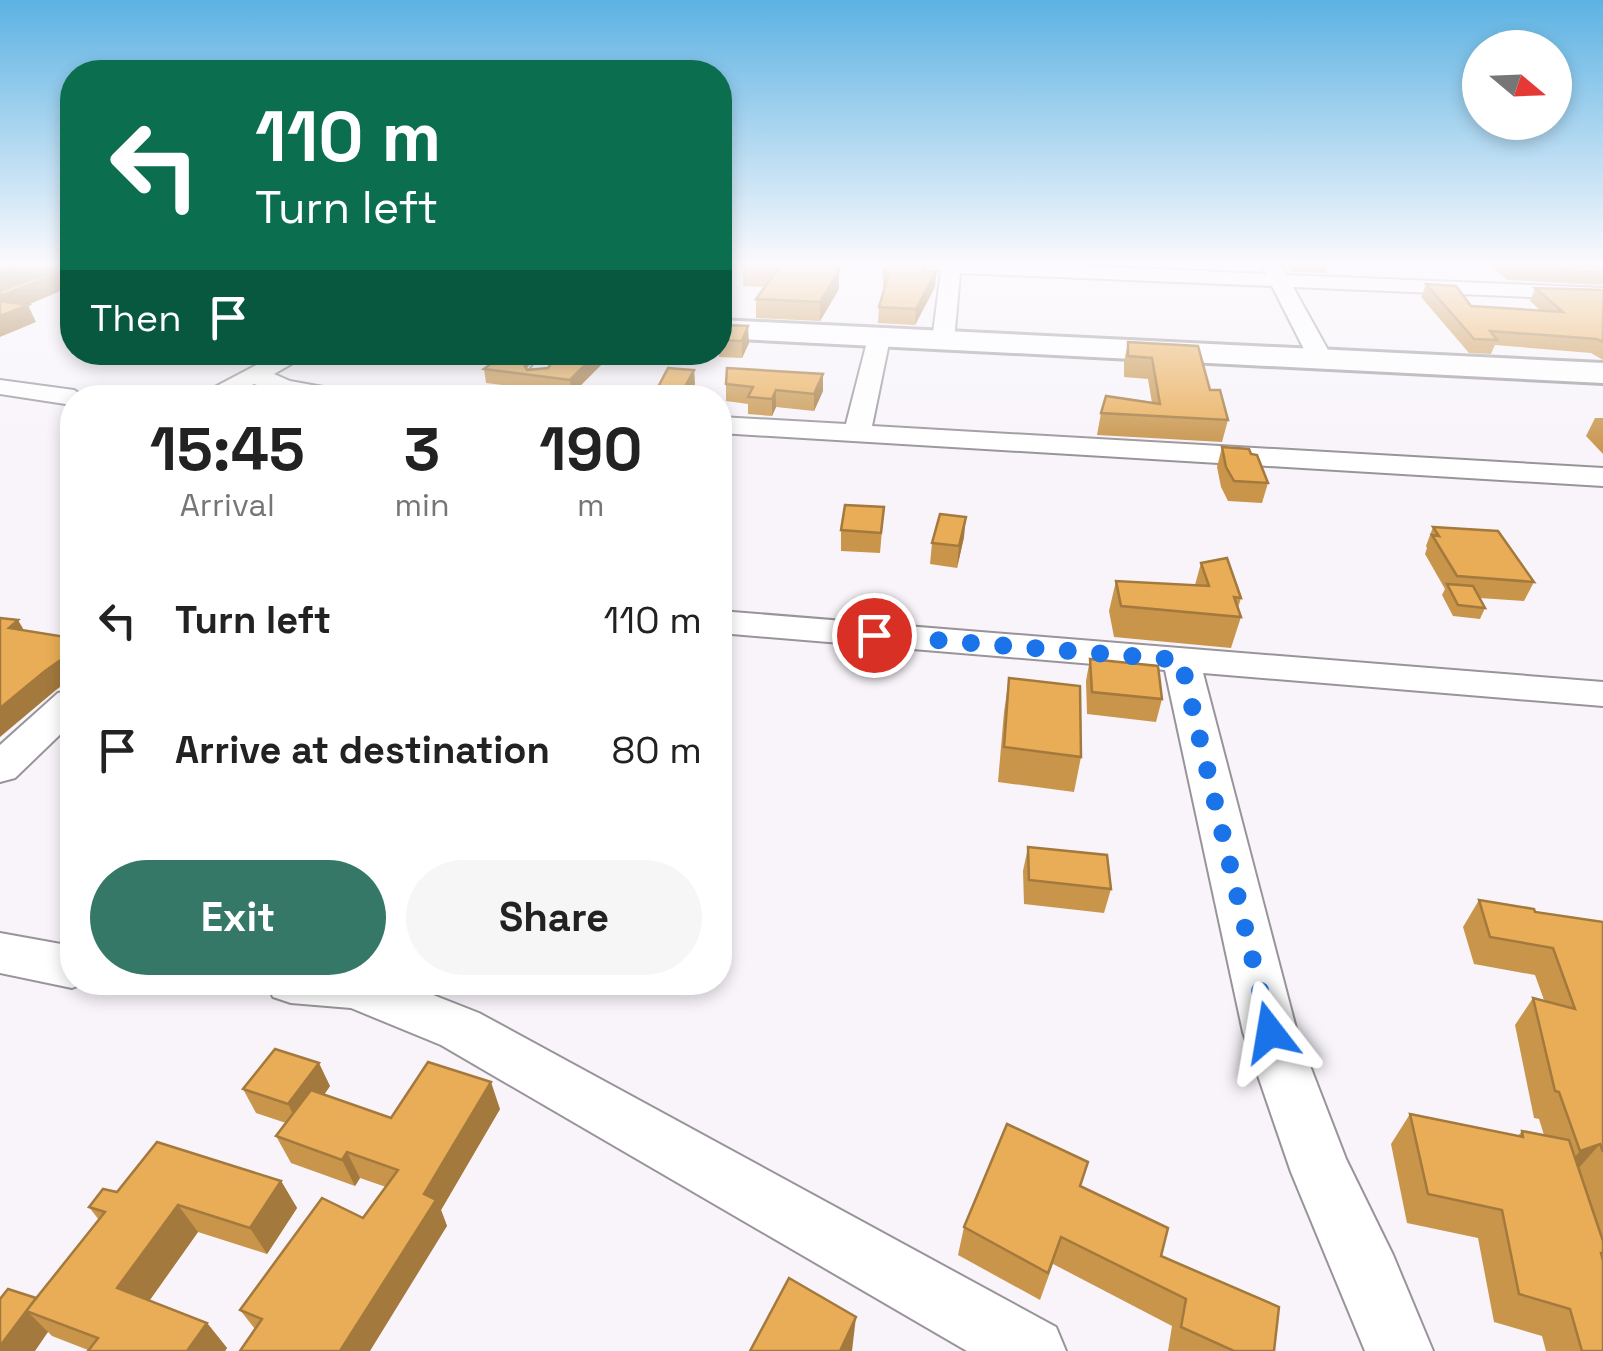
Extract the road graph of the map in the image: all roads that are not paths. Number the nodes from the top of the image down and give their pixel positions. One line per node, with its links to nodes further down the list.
1 (944, 329): 5 (street)
2 (1305, 329): 6 (street)
3 (732, 331): 4 (highway)
4 (878, 338): 5 (highway); 17 (street)
5 (943, 341): 6 (highway)
6 (1321, 359): 9 (highway)
7 (277, 365): 11 (street)
8 (546, 365): 10 (street)
9 (1603, 373)
10 (538, 375)
11 (257, 376): 12 (street); 13 (street)
12 (236, 385)
13 (284, 385)
14 (0, 387): 15 (street)
15 (60, 396)
16 (732, 426): 17 (street)
17 (857, 434): 18 (street)
18 (1603, 477)
19 (732, 623): 20 (street)
20 (1181, 660): 21 (street); 28 (street)
21 (1603, 694)
22 (60, 713): 23 (street)
23 (0, 768)
24 (0, 953): 25 (street)
25 (60, 965)
26 (374, 995): 27 (street)
27 (1032, 1351)
28 (1399, 1351)

